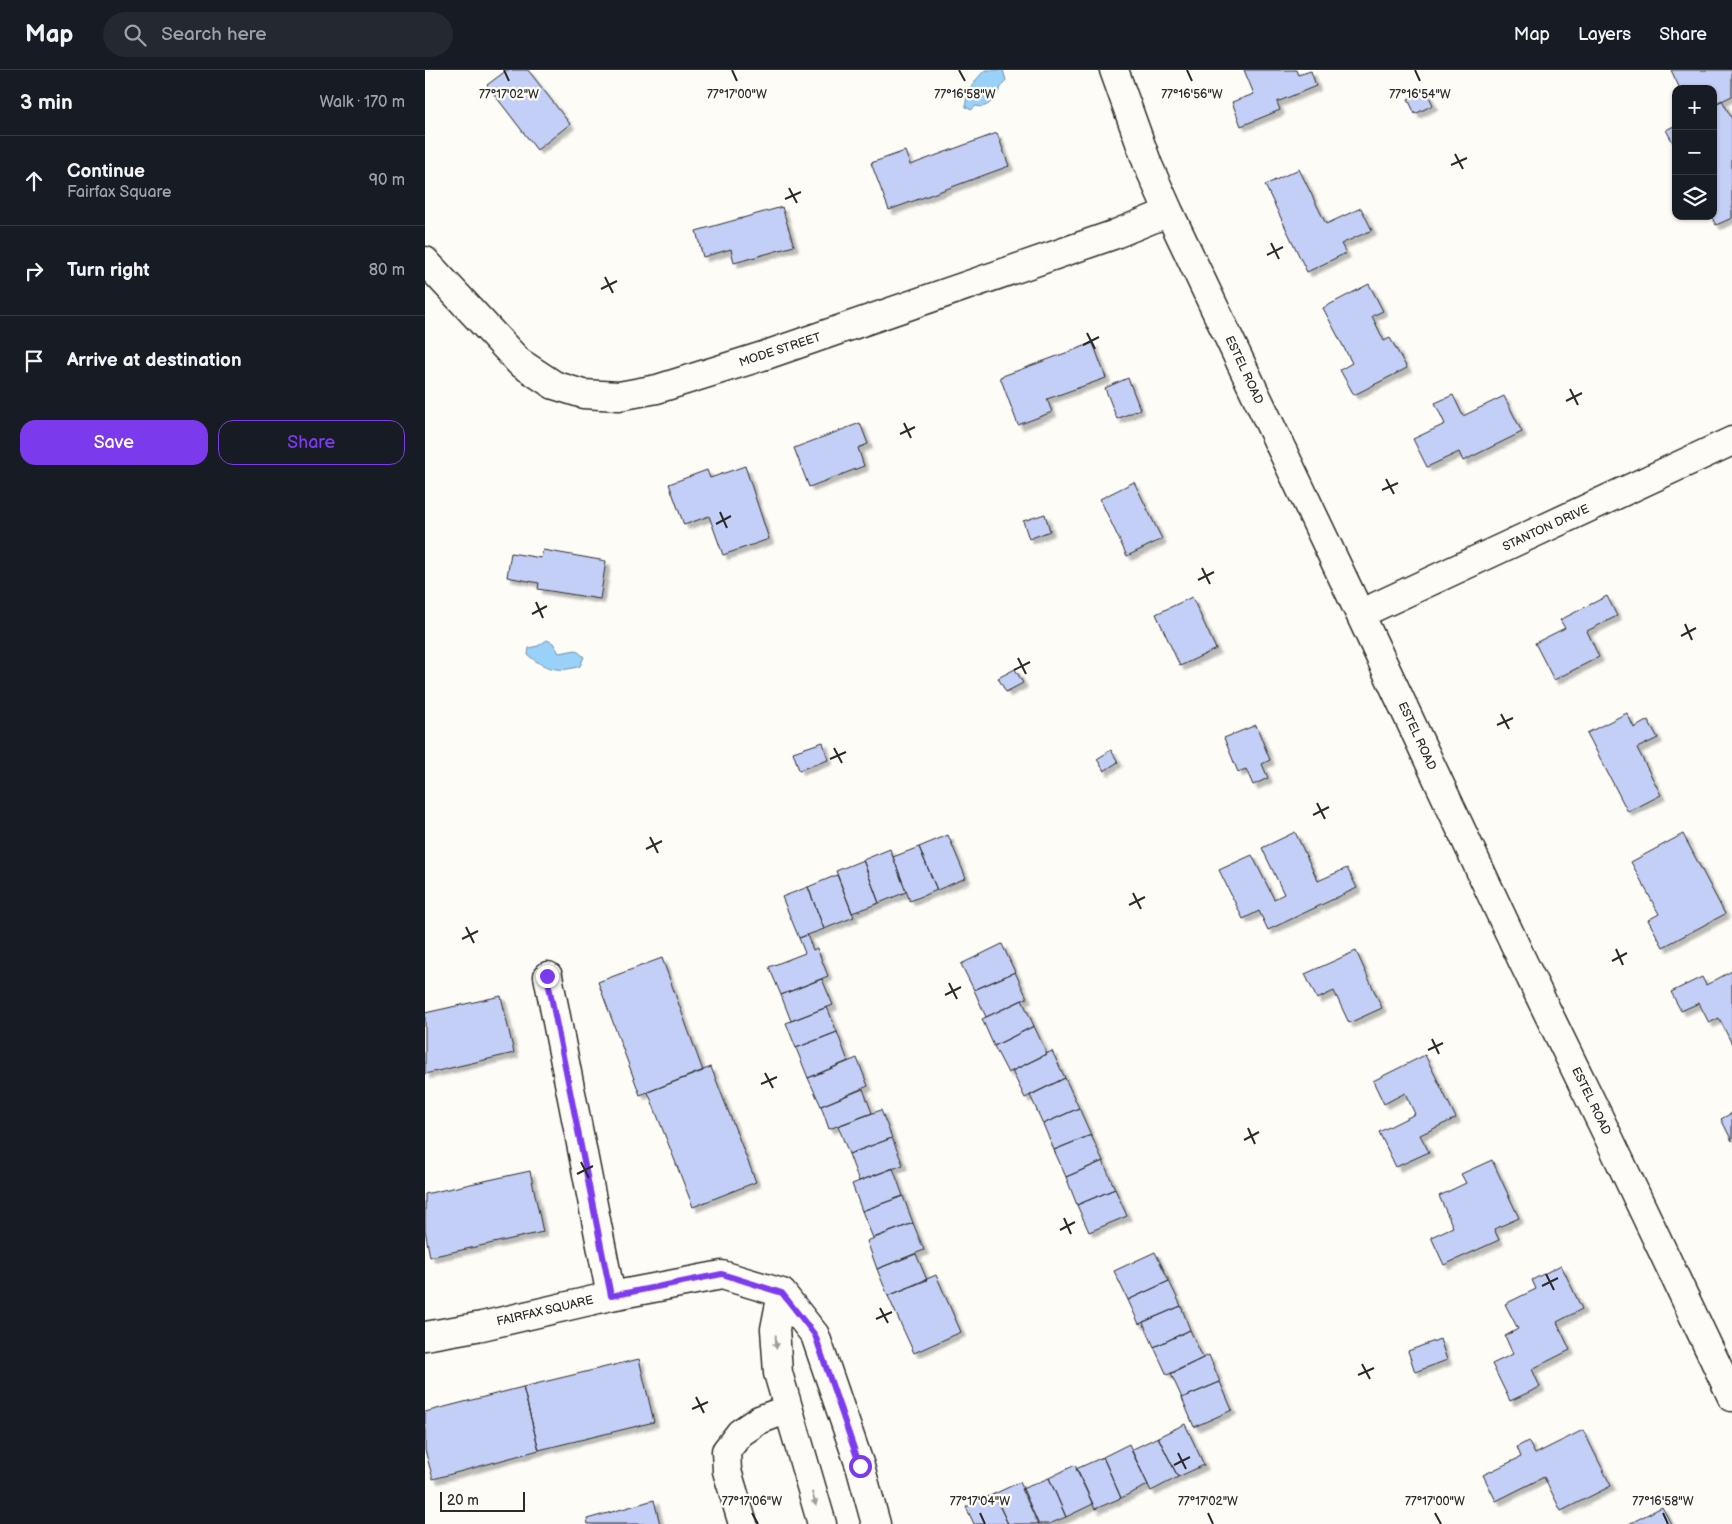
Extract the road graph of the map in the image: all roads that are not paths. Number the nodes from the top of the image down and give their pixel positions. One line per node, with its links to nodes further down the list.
1 (1114, 70): 2 (street, ESTEL ROAD)
2 (1169, 212): 3 (street, MODE STREET); 5 (street, ESTEL ROAD)
3 (425, 261)
4 (1732, 441): 5 (street, STANTON DRIVE)
5 (1360, 614): 10 (street, ESTEL ROAD)
6 (547, 976): 8 (street)
7 (782, 1293): 8 (street, FAIRFAX SQUARE); 11 (street, one-way to 11); 14 (street)
8 (611, 1296): 9 (street, FAIRFAX SQUARE)
9 (425, 1336)
10 (1732, 1396)
11 (788, 1409): 12 (street); 13 (street, one-way to 13)
12 (743, 1524)
13 (821, 1524)
14 (876, 1524)

